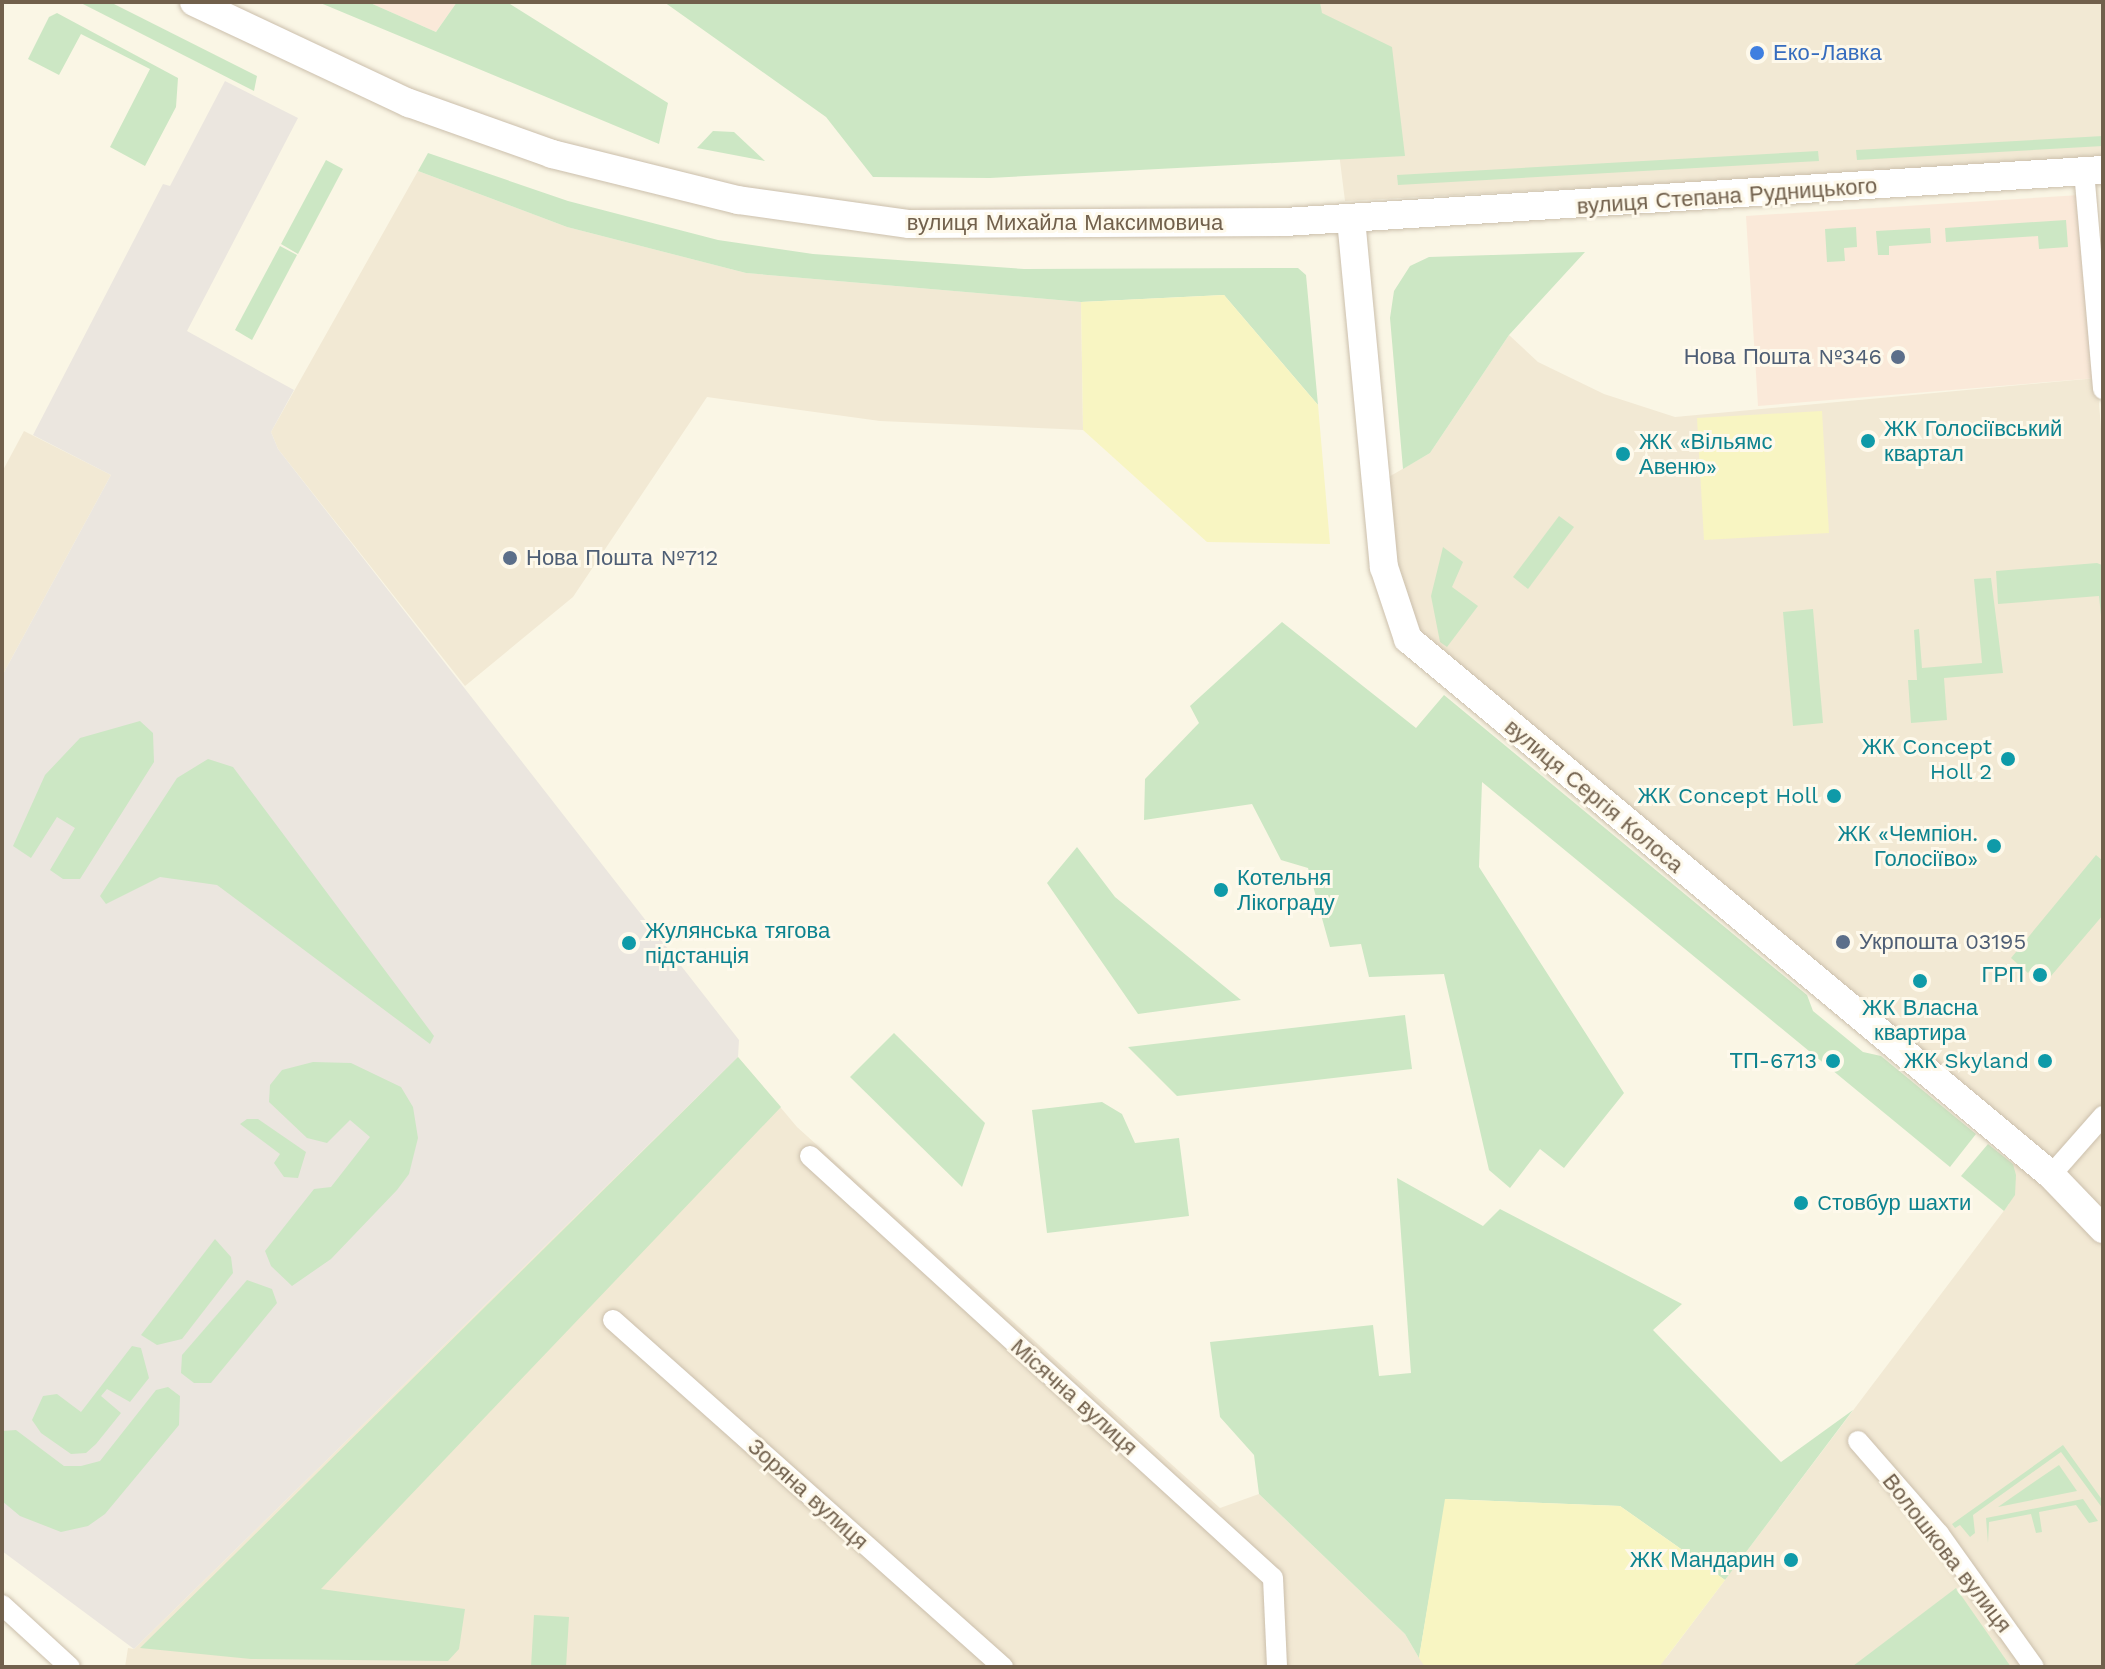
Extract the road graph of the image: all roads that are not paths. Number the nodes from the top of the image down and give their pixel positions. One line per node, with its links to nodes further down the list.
1 (194, 2): 3 (main road, вулиця Михайла Максимовича)
2 (2094, 171): 3 (main road, вулиця Степана Рудницького); 4 (street)
3 (1351, 219): 7 (main road, вулиця Сергія Колоса)
4 (2103, 389)
5 (2103, 1116): 7 (street)
6 (810, 1156): 14 (street, Місячна вулиця)
7 (2056, 1169): 8 (main road, вулиця Сергія Колоса)
8 (2103, 1229)
9 (613, 1320): 13 (street, Зоряна вулиця)
10 (1858, 1441): 15 (street, Волошкова вулиця)
11 (2, 1605): 12 (street)
12 (70, 1667)
13 (1003, 1667)
14 (1277, 1667)
15 (2034, 1667)

